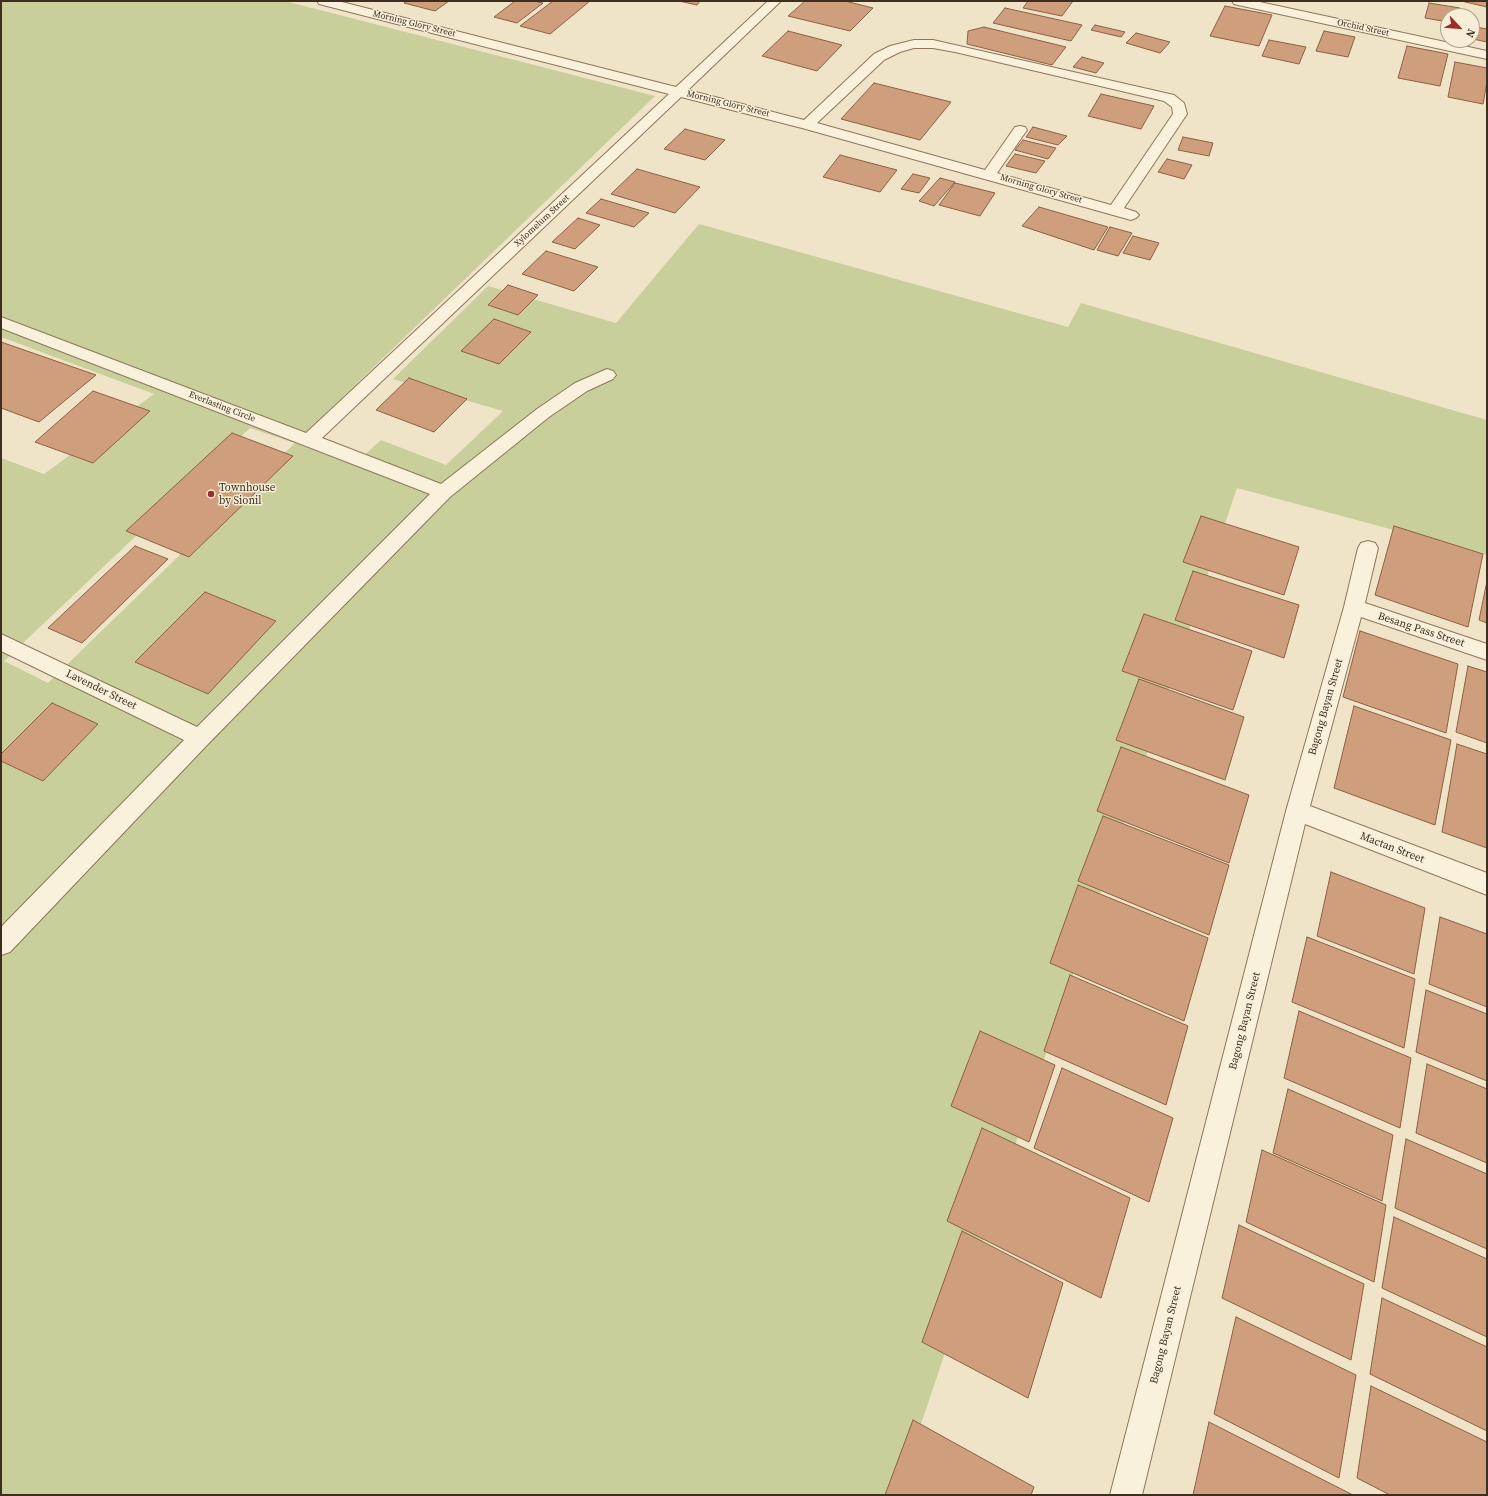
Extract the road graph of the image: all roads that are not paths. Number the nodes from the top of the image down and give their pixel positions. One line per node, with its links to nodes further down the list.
1 (323, 1): 5 (street, Morning Glory Street)
2 (775, 1): 5 (street, Xylomelum Street)
3 (1238, 1): 4 (street, Orchid Street)
4 (1487, 55)
5 (679, 92): 6 (street, Morning Glory Street); 13 (street, Xylomelum Street)
6 (807, 125): 8 (street, Morning Glory Street); 9 (street)
7 (1020, 130): 8 (street)
8 (989, 175): 9 (street, Morning Glory Street)
9 (1115, 210): 10 (street, Morning Glory Street)
10 (1131, 215)
11 (1, 322): 13 (street, Everlasting Circle)
12 (607, 375): 14 (street)
13 (308, 441): 14 (street, Everlasting Circle)
14 (443, 492): 19 (street)
15 (1368, 548): 16 (street, Bagong Bayan Street)
16 (1354, 608): 18 (street, Besang Pass Street); 20 (street, Bagong Bayan Street)
17 (1, 642): 19 (street, Lavender Street)
18 (1487, 652)
19 (200, 738): 22 (street)
20 (1297, 811): 21 (street, Mactan Street); 23 (street, Bagong Bayan Street)
21 (1487, 884)
22 (1, 944)
23 (1126, 1495)

